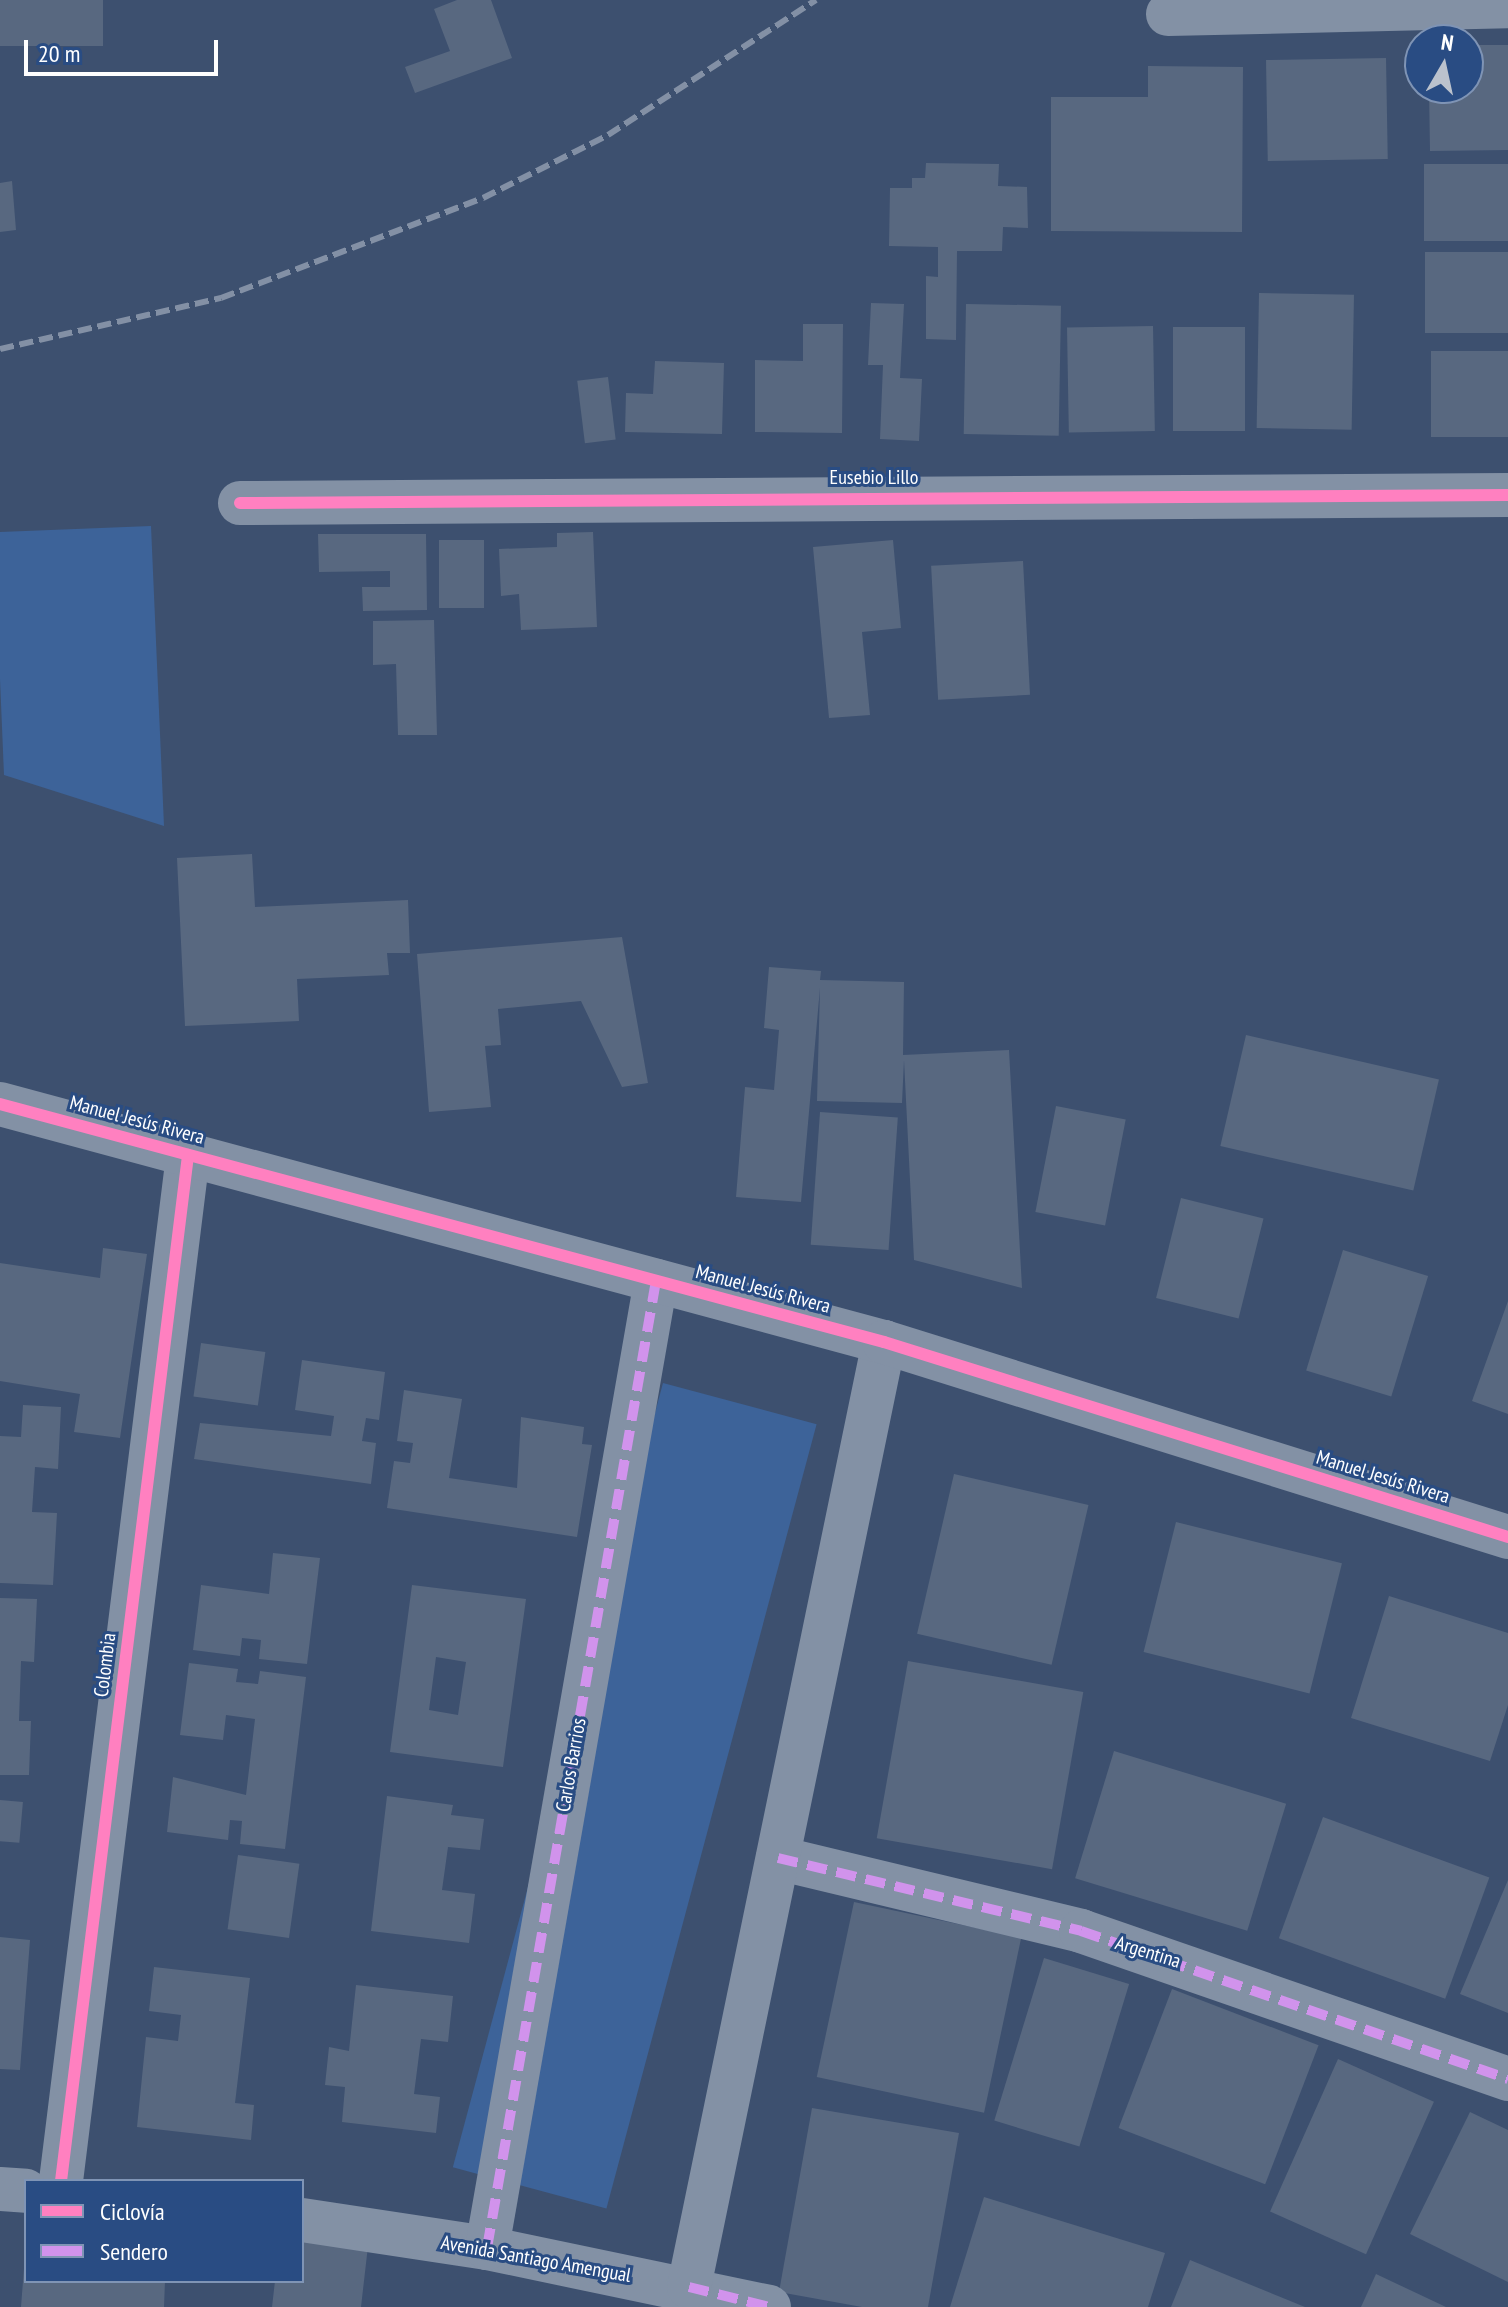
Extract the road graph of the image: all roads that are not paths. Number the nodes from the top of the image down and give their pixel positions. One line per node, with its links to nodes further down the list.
1 (1508, 6): 2 (street)
2 (1168, 14)
3 (1508, 495): 4 (street, Eusebio Lillo)
4 (240, 503)
5 (0, 1104): 6 (street, Manuel Jesús Rivera)
6 (188, 1155): 7 (street, Manuel Jesús Rivera); 12 (street, Colombia)
7 (656, 1281): 8 (street, Manuel Jesús Rivera); 16 (street, Carlos Barrios)
8 (884, 1342): 9 (street, Manuel Jesús Rivera); 10 (street)
9 (1508, 1537)
10 (778, 1858): 11 (street, Argentina); 17 (street)
11 (1508, 2079)
12 (61, 2179)
13 (0, 2189): 14 (street)
14 (24, 2191)
15 (304, 2220): 16 (street, Avenida Santiago Amengual)
16 (487, 2248): 17 (street, Avenida Santiago Amengual)
17 (689, 2287): 18 (street, Avenida Santiago Amengual)
18 (769, 2307)

